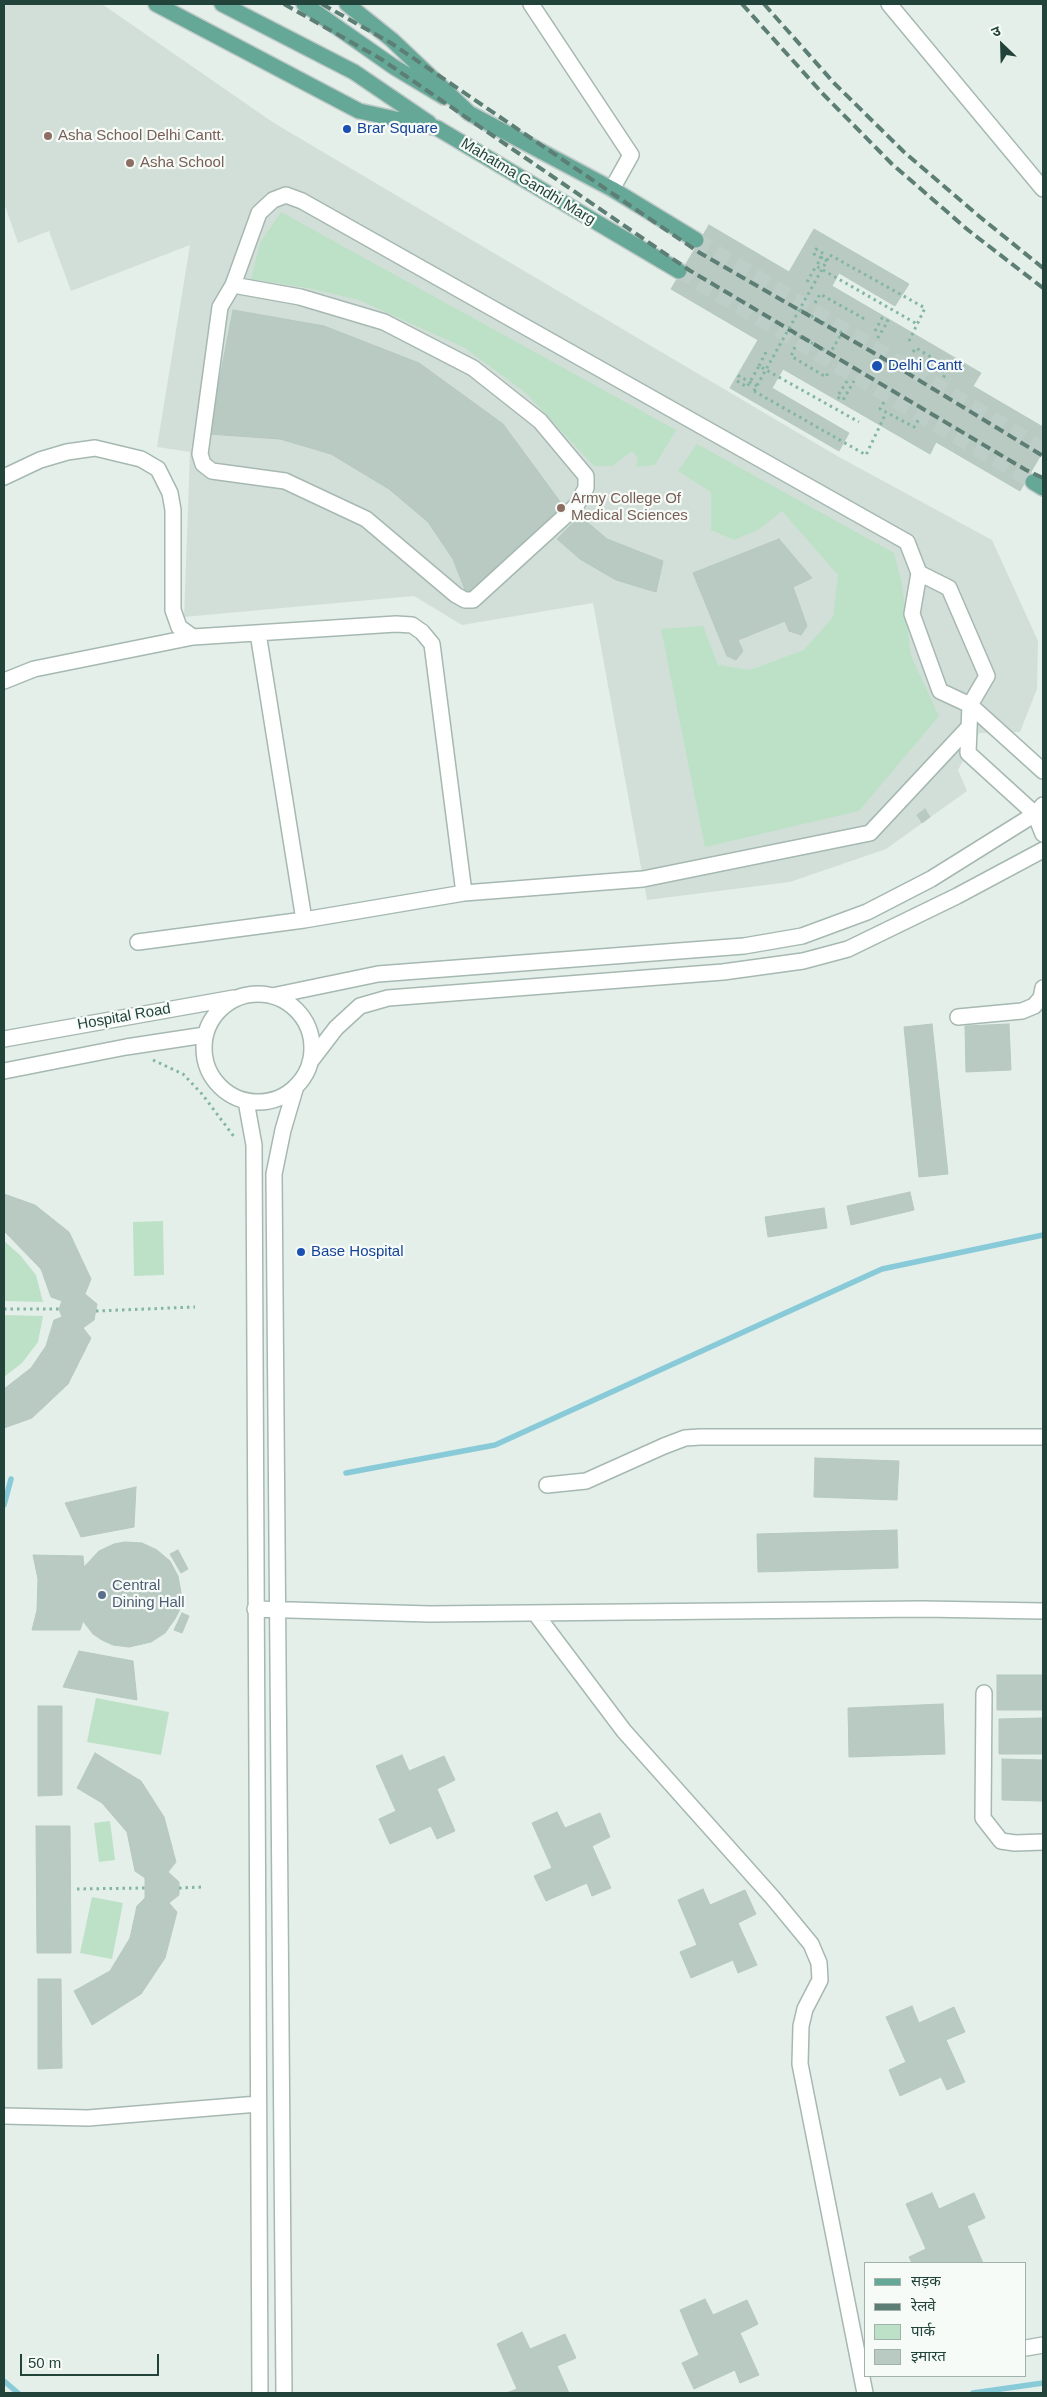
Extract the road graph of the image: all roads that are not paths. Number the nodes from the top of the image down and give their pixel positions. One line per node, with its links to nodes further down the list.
1 (156, 4): 8 (main road, Mahatma Gandhi Marg)
2 (222, 4): 8 (main road)
3 (304, 4): 7 (main road)
4 (347, 4): 7 (main road, Mahatma Gandhi Marg)
5 (531, 4): 10 (street)
6 (889, 4): 9 (street)
7 (469, 113): 10 (main road, Mahatma Gandhi Marg)
8 (437, 128): 12 (main road, Mahatma Gandhi Marg)
9 (1043, 189)
10 (612, 190): 11 (main road, Mahatma Gandhi Marg)
11 (696, 240)
12 (679, 271)
13 (233, 285): 13 (street); 15 (street)
14 (4, 477): 17 (street)
15 (918, 573): 19 (street); 19 (street)
16 (258, 633): 17 (street); 25 (street); 26 (street)
17 (193, 637): 18 (street)
18 (4, 681)
19 (970, 705): 20 (street); 21 (street)
20 (969, 727): 22 (street); 25 (street)
21 (1043, 770)
22 (1039, 810): 23 (street); 30 (street)
23 (1043, 834)
24 (1043, 850): 34 (street)
25 (464, 893): 26 (street)
26 (304, 920): 27 (street)
27 (138, 942)
28 (1043, 988): 31 (street)
29 (244, 996): 30 (street); 32 (street); 33 (street, Hospital Road)
30 (272, 996): 34 (street)
31 (958, 1017)
32 (205, 1035): 35 (street, Hospital Road); 37 (street)
33 (4, 1039)
34 (310, 1062): 36 (street)
35 (4, 1071)
36 (296, 1086): 37 (street); 41 (street)
37 (246, 1100): 40 (street)
38 (1043, 1437): 39 (street)
39 (547, 1485)
40 (255, 1609): 41 (street); 46 (street)
41 (278, 1610): 43 (street); 53 (street)
42 (1043, 1611): 43 (street)
43 (535, 1613): 50 (street)
44 (984, 1693): 45 (street)
45 (1043, 1842)
46 (258, 2104): 47 (street); 52 (street)
47 (4, 2116)
48 (1043, 2345): 49 (street)
49 (1027, 2348)
50 (863, 2371): 51 (street)
51 (865, 2390)
52 (260, 2393)
53 (284, 2393)

